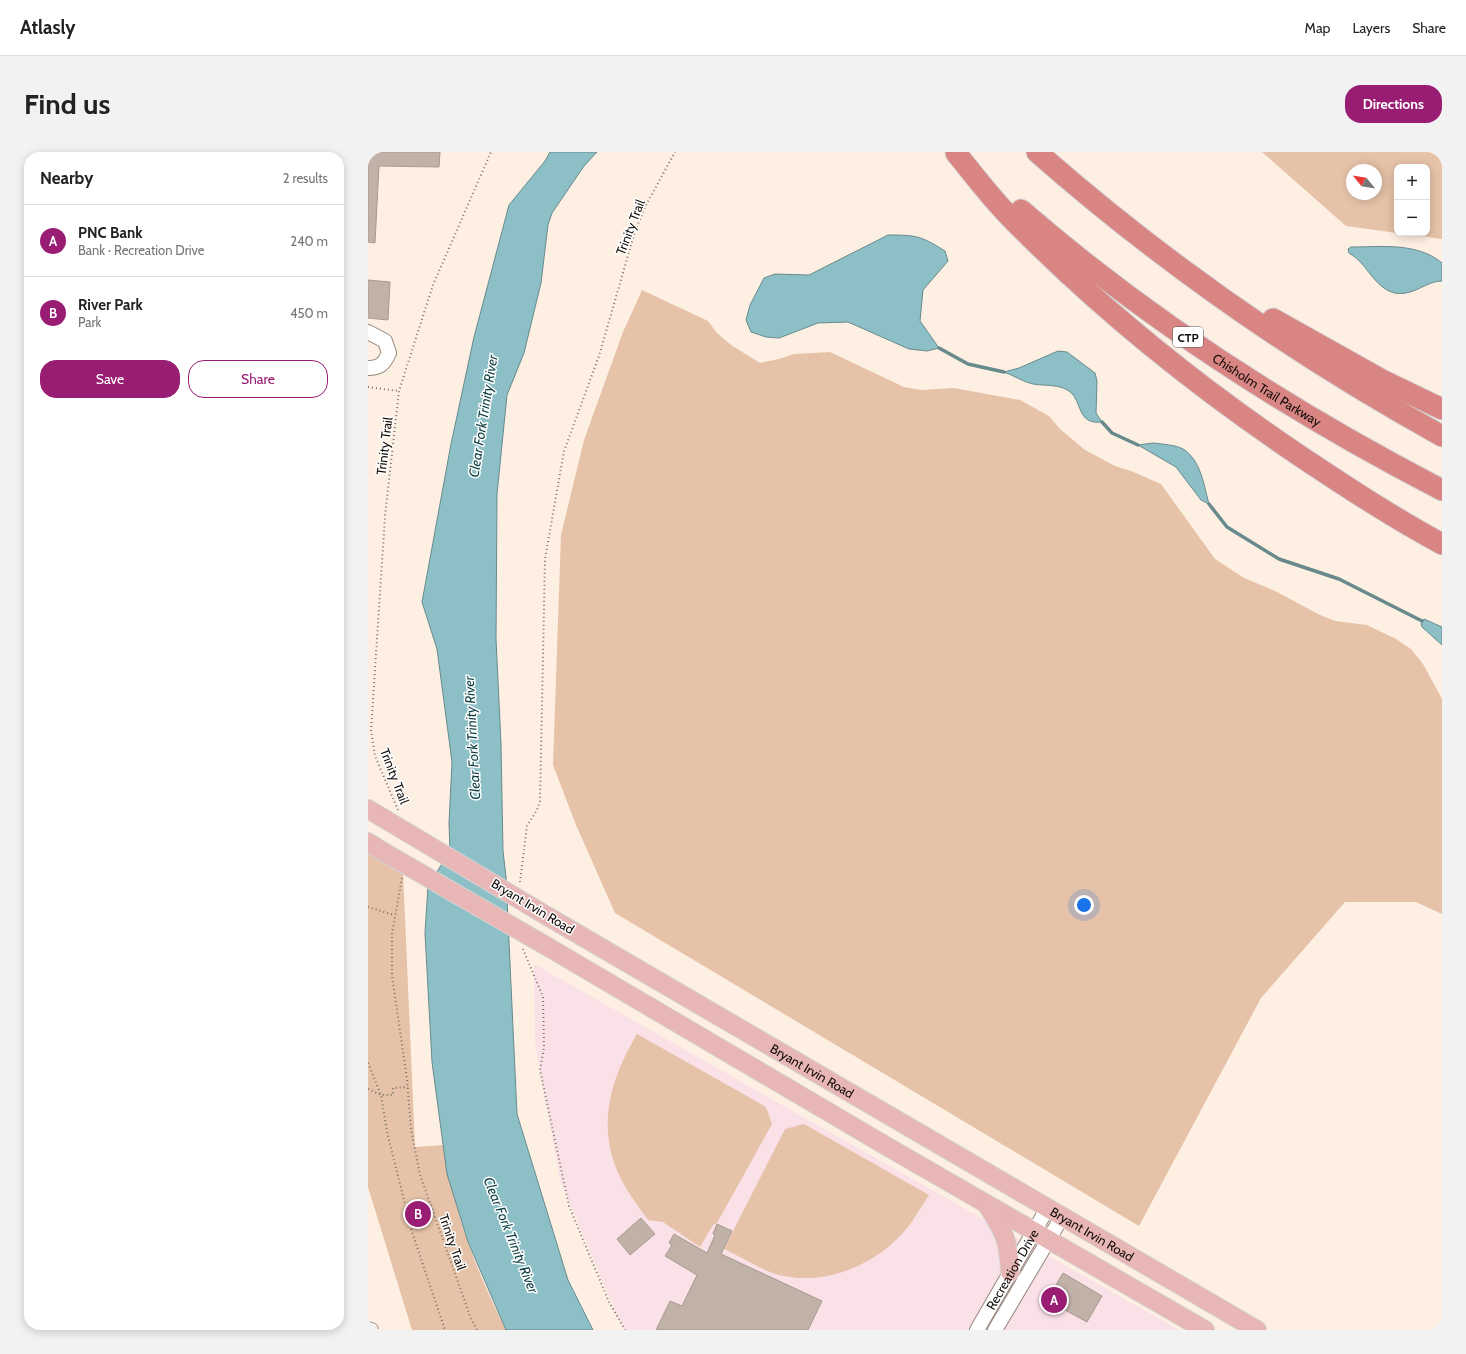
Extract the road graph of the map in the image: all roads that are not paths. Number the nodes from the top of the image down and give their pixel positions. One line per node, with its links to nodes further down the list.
1 (1037, 152): 3 (highway)
2 (955, 153): 8 (highway, Chisholm Trail Parkway / CTP); 9 (highway)
3 (1173, 262): 6 (highway); 7 (highway)
4 (368, 332): 5 (street)
5 (368, 368)
6 (1442, 409)
7 (1442, 436)
8 (1442, 490)
9 (1442, 544)
10 (368, 809): 13 (main road, Bryant Irvin Road, bridge)
11 (375, 847): 12 (main road, Bryant Irvin Road, bridge)
12 (986, 1203): 14 (main road, Bryant Irvin Road); 15 (main road)
13 (1055, 1213): 14 (street, Recreation Drive); 21 (main road, Bryant Irvin Road)
14 (1042, 1235): 15 (street, Recreation Drive); 19 (street, Recreation Drive); 20 (main road, Bryant Irvin Road)
15 (1010, 1272): 18 (street, Recreation Drive)
16 (368, 1329): 17 (street)
17 (371, 1330)
18 (977, 1330)
19 (995, 1330)
20 (1205, 1330)
21 (1257, 1330)

